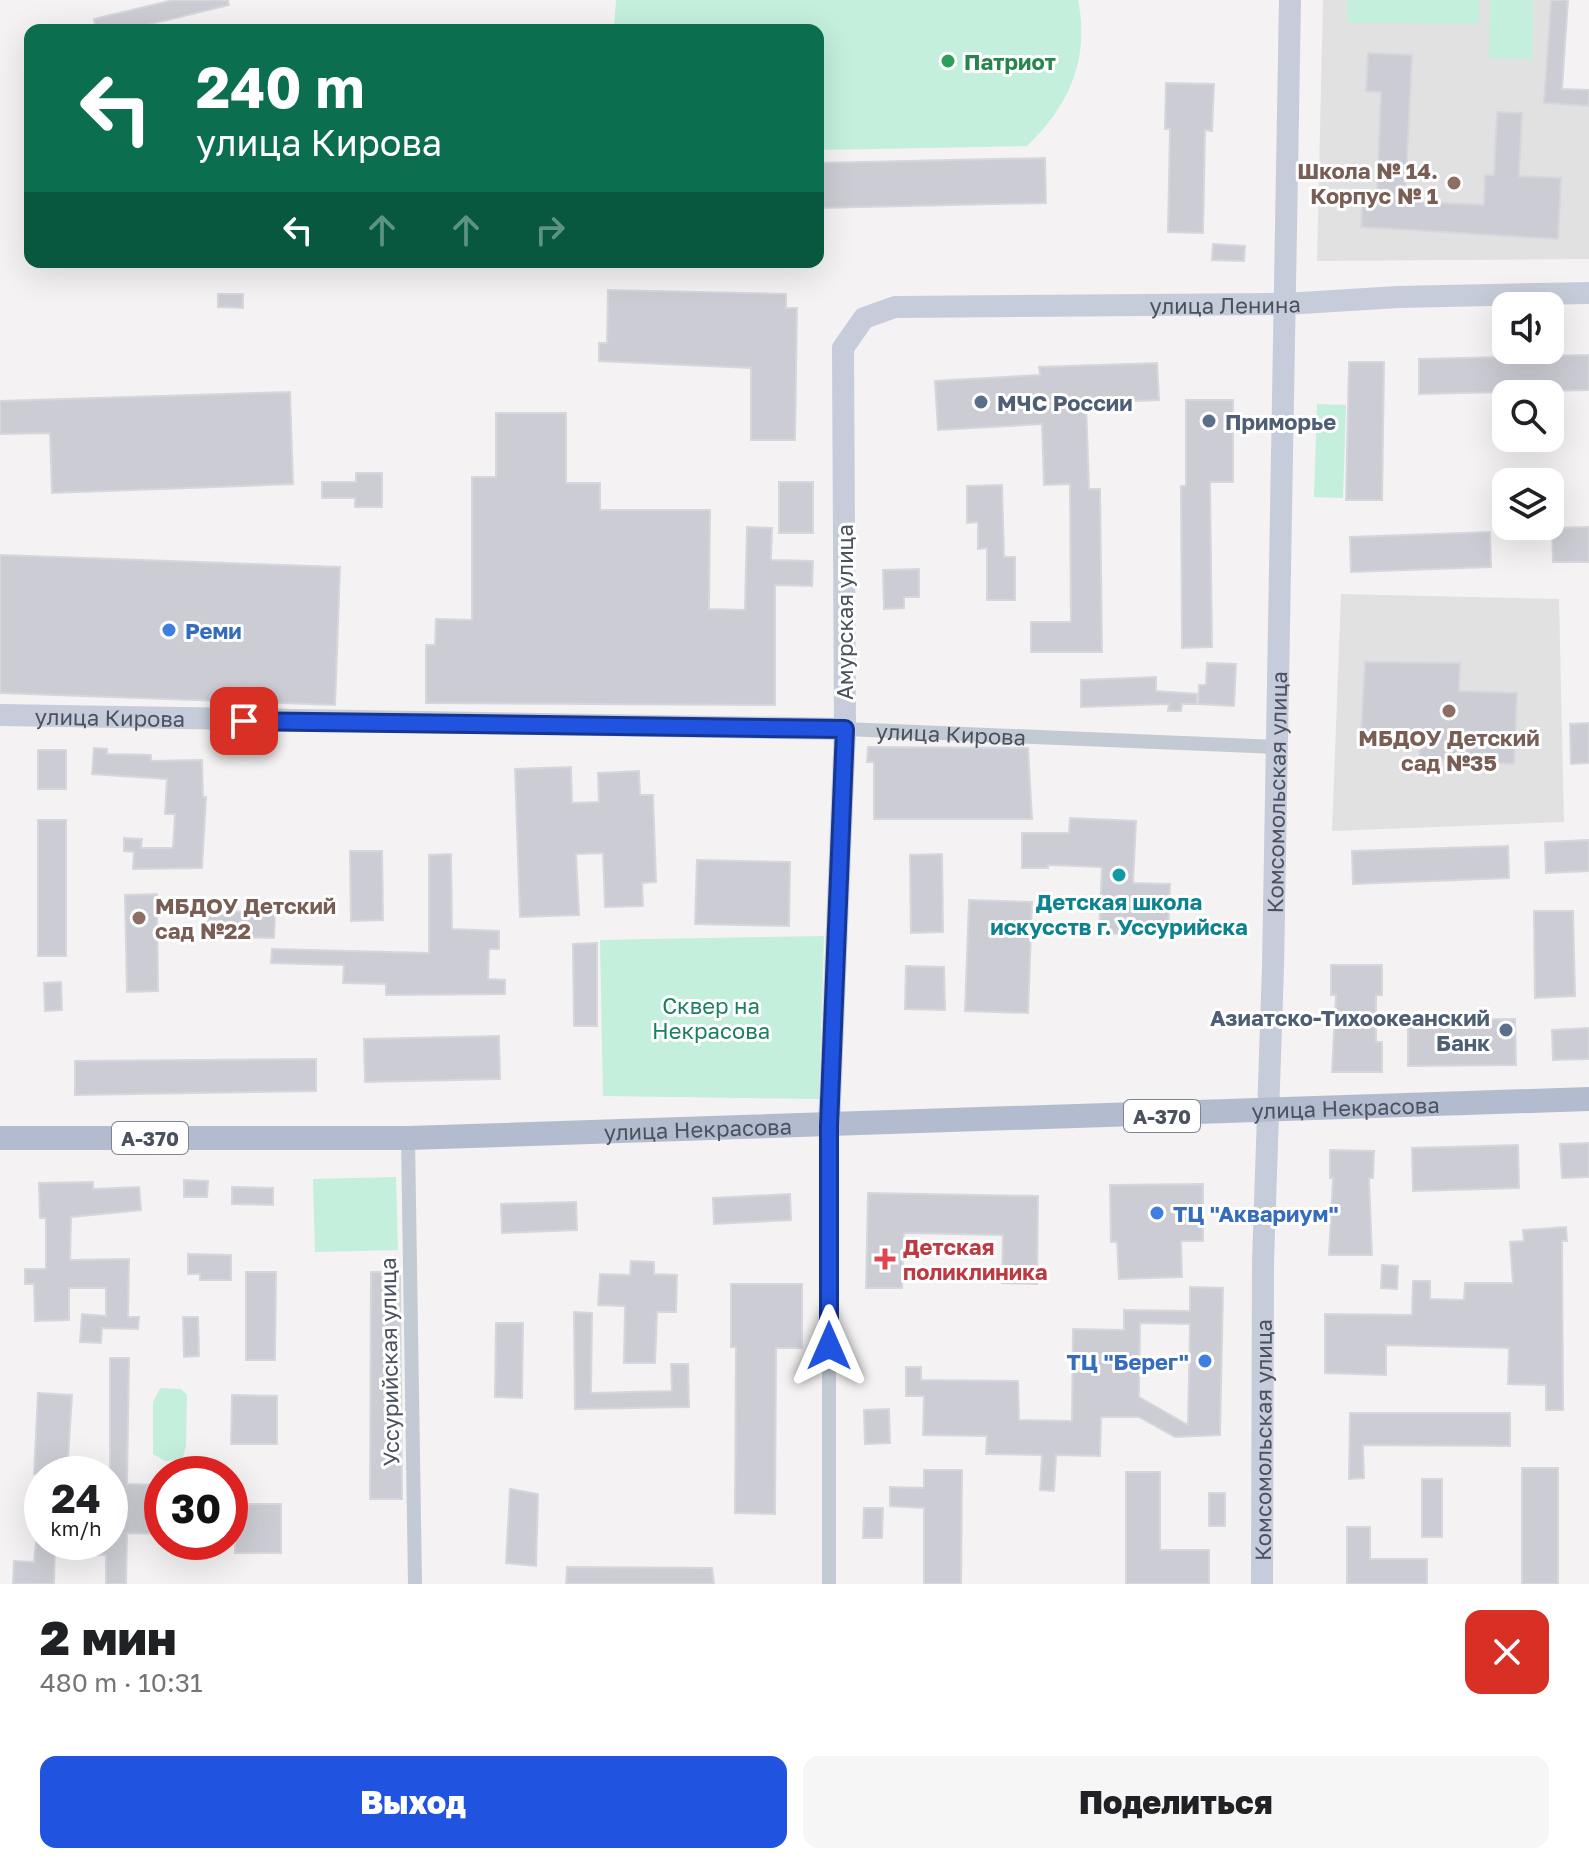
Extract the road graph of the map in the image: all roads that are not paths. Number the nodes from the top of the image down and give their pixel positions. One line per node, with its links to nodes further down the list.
1 (1290, 0): 3 (main road, Комсомольская улица)
2 (1589, 293): 3 (main road, улица Ленина)
3 (1285, 304): 4 (main road, улица Ленина); 7 (main road, Комсомольская улица)
4 (864, 318): 6 (main road, Амурская улица)
5 (0, 715): 6 (main road, улица Кирова)
6 (845, 729): 7 (street, улица Кирова); 10 (main road, Амурская улица)
7 (1277, 747): 9 (main road, Комсомольская улица)
8 (1589, 1099): 9 (main road, улица Некрасова / А-370)
9 (1268, 1111): 10 (main road, улица Некрасова / А-370); 15 (main road, Комсомольская улица)
10 (829, 1126): 12 (main road, улица Некрасова / А-370); 14 (street, Амурская улица)
11 (0, 1138): 12 (main road, улица Некрасова / А-370)
12 (408, 1138): 13 (street, Уссурийская улица)
13 (415, 1584)
14 (829, 1584)
15 (1262, 1584)

